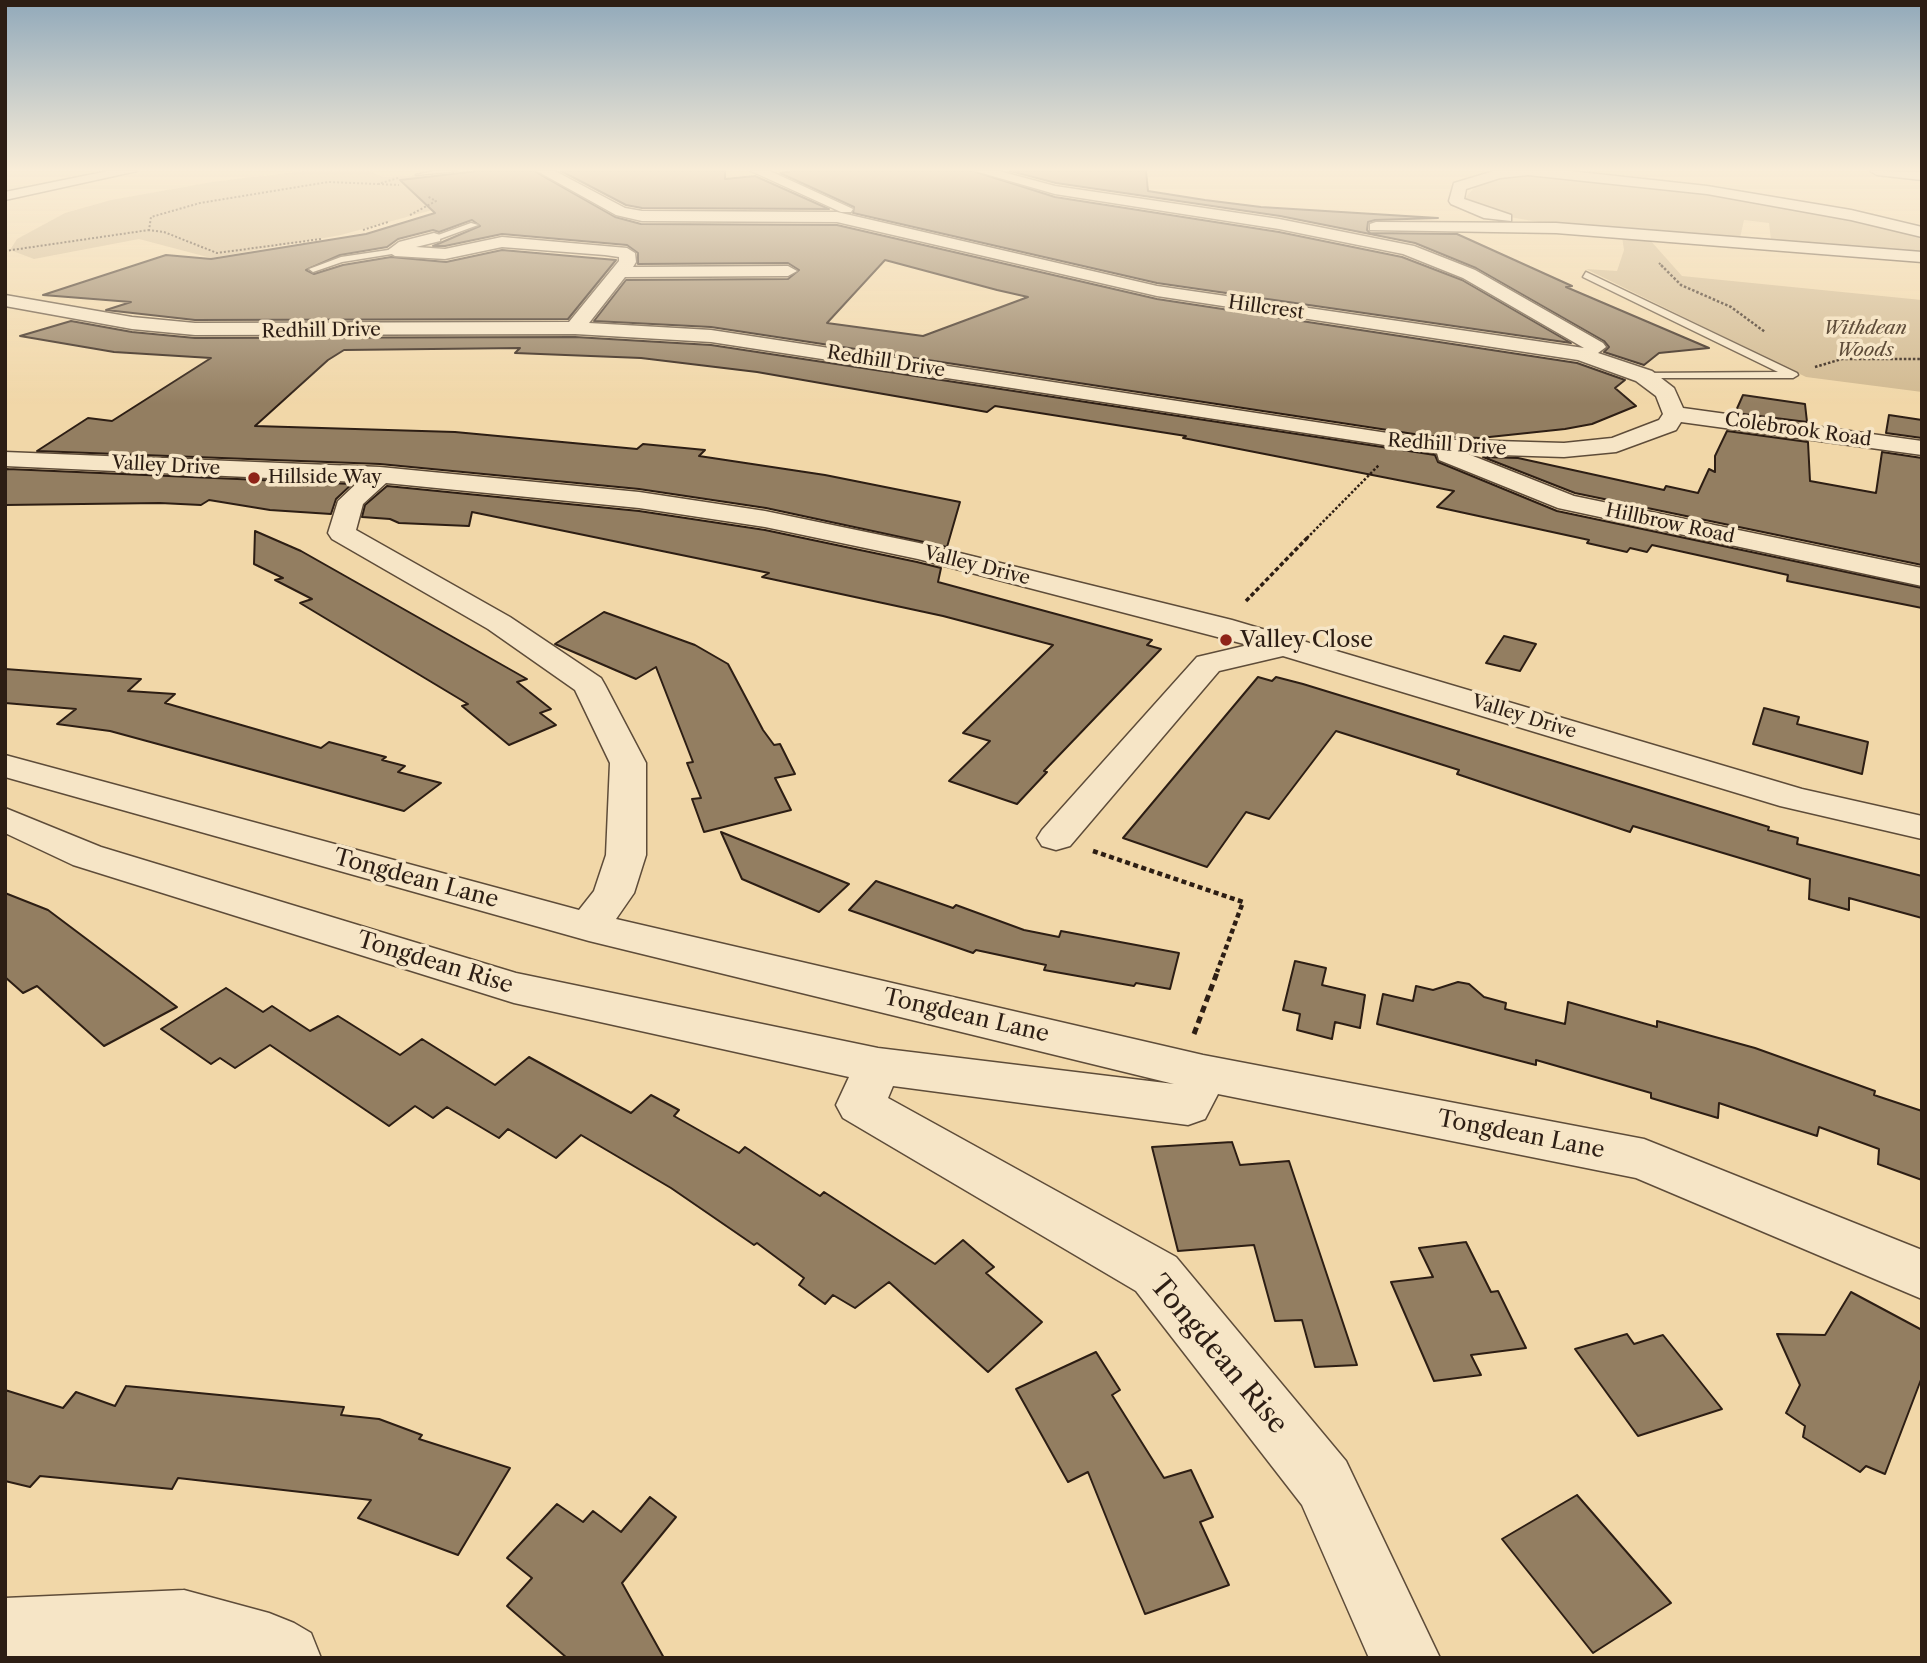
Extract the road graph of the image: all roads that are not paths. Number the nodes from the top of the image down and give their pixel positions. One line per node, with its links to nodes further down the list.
1 (399, 249): 7 (street)
2 (471, 249): 7 (street)
3 (582, 249): 9 (street)
4 (974, 249): 16 (street, Hillcrest)
5 (1401, 249): 15 (street)
6 (1816, 249): 8 (street)
7 (395, 251): 10 (lane)
8 (1922, 257)
9 (624, 267): 11 (street); 14 (street)
10 (313, 269)
11 (788, 271)
12 (1586, 275): 18 (lane)
13 (5, 300): 14 (street, Redhill Drive)
14 (575, 328): 20 (street, Redhill Drive)
15 (1582, 338): 16 (street); 17 (street)
16 (1550, 347): 17 (street, Hillcrest)
17 (1616, 364): 18 (street)
18 (1644, 376): 19 (street)
19 (1674, 414): 20 (street, Redhill Drive); 21 (street, Colebrook Road)
20 (1427, 446): 24 (street, Hillbrow Road)
21 (1922, 448)
22 (5, 458): 23 (street, Valley Drive)
23 (380, 475): 25 (street, Valley Drive); 32 (street)
24 (1922, 577)
25 (1179, 616): 26 (street, Valley Drive); 27 (street)
26 (1287, 645): 27 (street); 30 (street, Valley Drive)
27 (1208, 664): 31 (street)
28 (5, 765): 32 (street, Tongdean Lane)
29 (5, 819): 33 (street, Tongdean Rise)
30 (1922, 828)
31 (1056, 838)
32 (589, 927): 34 (street, Tongdean Lane)
33 (878, 1066): 34 (street, Tongdean Rise); 38 (street, Tongdean Rise)
34 (1192, 1070): 35 (street, Tongdean Lane)
35 (1922, 1275)
36 (5, 1632): 37 (street)
37 (286, 1658)
38 (1405, 1658)

